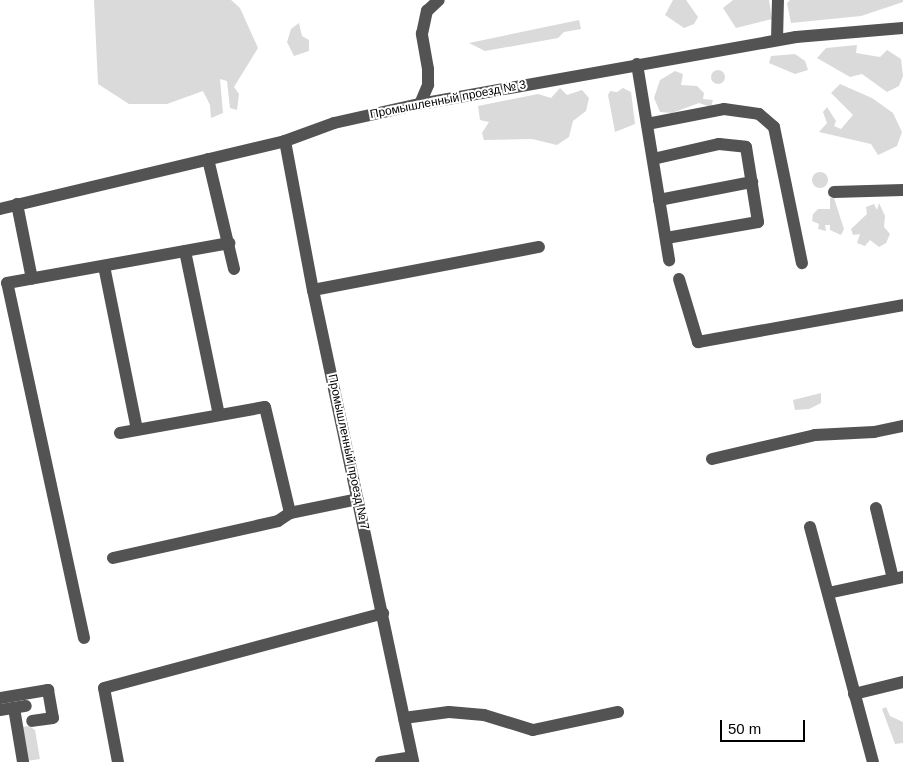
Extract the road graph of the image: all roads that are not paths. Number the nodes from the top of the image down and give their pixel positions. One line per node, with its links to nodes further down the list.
1 (440, 0): 3 (street)
2 (778, 0): 5 (street)
3 (428, 6): 7 (street)
4 (903, 28): 5 (street, Промышленный проезд № 3)
5 (777, 40): 6 (street, Промышленный проезд № 3)
6 (637, 64): 7 (street, Промышленный проезд № 3); 8 (street)
7 (420, 104): 9 (street, Промышленный проезд № 3)
8 (647, 124): 11 (street); 23 (street)
9 (285, 141): 10 (street, Промышленный проезд № 3); 28 (street, Промышленный проезд № 7)
10 (208, 158): 16 (street, Промышленный проезд № 3); 19 (street)
11 (653, 159): 12 (street); 15 (street)
12 (752, 182): 15 (street); 18 (street)
13 (903, 190): 14 (street)
14 (834, 192)
15 (659, 200): 18 (street)
16 (18, 204): 17 (street, Промышленный проезд № 3); 26 (street)
17 (0, 209)
18 (666, 238): 22 (street)
19 (229, 244): 21 (street); 25 (street)
20 (539, 247): 28 (street)
21 (185, 251): 24 (street); 30 (street)
22 (669, 260)
23 (802, 263)
24 (104, 266): 26 (street); 32 (street)
25 (234, 269)
26 (32, 279): 43 (street)
27 (679, 279): 29 (street)
28 (313, 290): 35 (street, Промышленный проезд № 7)
29 (903, 305)
30 (219, 416): 32 (street); 37 (street)
31 (903, 426): 34 (street)
32 (137, 430): 33 (street)
33 (120, 433)
34 (712, 459)
35 (358, 499): 37 (street); 42 (street, Промышленный проезд № 7)
36 (876, 508): 40 (street)
37 (290, 513): 39 (street)
38 (810, 526): 41 (street)
39 (113, 558)
40 (898, 578): 41 (street)
41 (828, 593): 45 (street)
42 (383, 613): 49 (street, Промышленный проезд № 7); 53 (street)
43 (84, 638)
44 (903, 682): 45 (street)
45 (854, 694): 55 (street)
46 (0, 698): 50 (street)
47 (0, 710): 52 (street)
48 (618, 712): 49 (street)
49 (404, 718): 51 (street, Промышленный проезд № 7)
50 (32, 721)
51 (413, 759): 54 (street)
52 (23, 762)
53 (118, 762)
54 (381, 762)
55 (873, 762)

